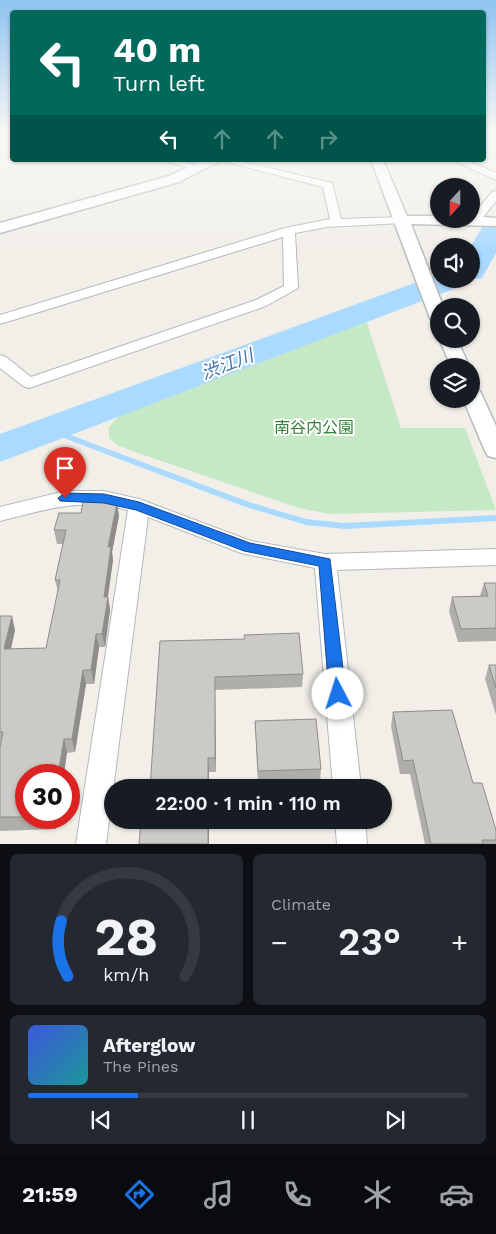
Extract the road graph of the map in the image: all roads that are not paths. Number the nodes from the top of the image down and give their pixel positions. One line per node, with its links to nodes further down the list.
1 (189, 172): 8 (main road)
2 (273, 172): 7 (street)
3 (381, 172): 5 (street)
4 (496, 194): 6 (street)
5 (402, 220): 6 (street); 7 (street); 10 (street)
6 (486, 221)
7 (336, 222): 9 (street)
8 (0, 228)
9 (289, 231): 12 (street); 13 (street)
10 (431, 298)
11 (0, 306): 12 (street)
12 (7, 317)
13 (0, 360)
14 (477, 408): 15 (street)
15 (496, 451)
16 (139, 506): 17 (street); 19 (street); 22 (street)
17 (0, 514)
18 (496, 556): 19 (street)
19 (326, 562): 20 (street)
20 (346, 779)
21 (351, 829): 23 (street)
22 (91, 844)
23 (352, 844)

